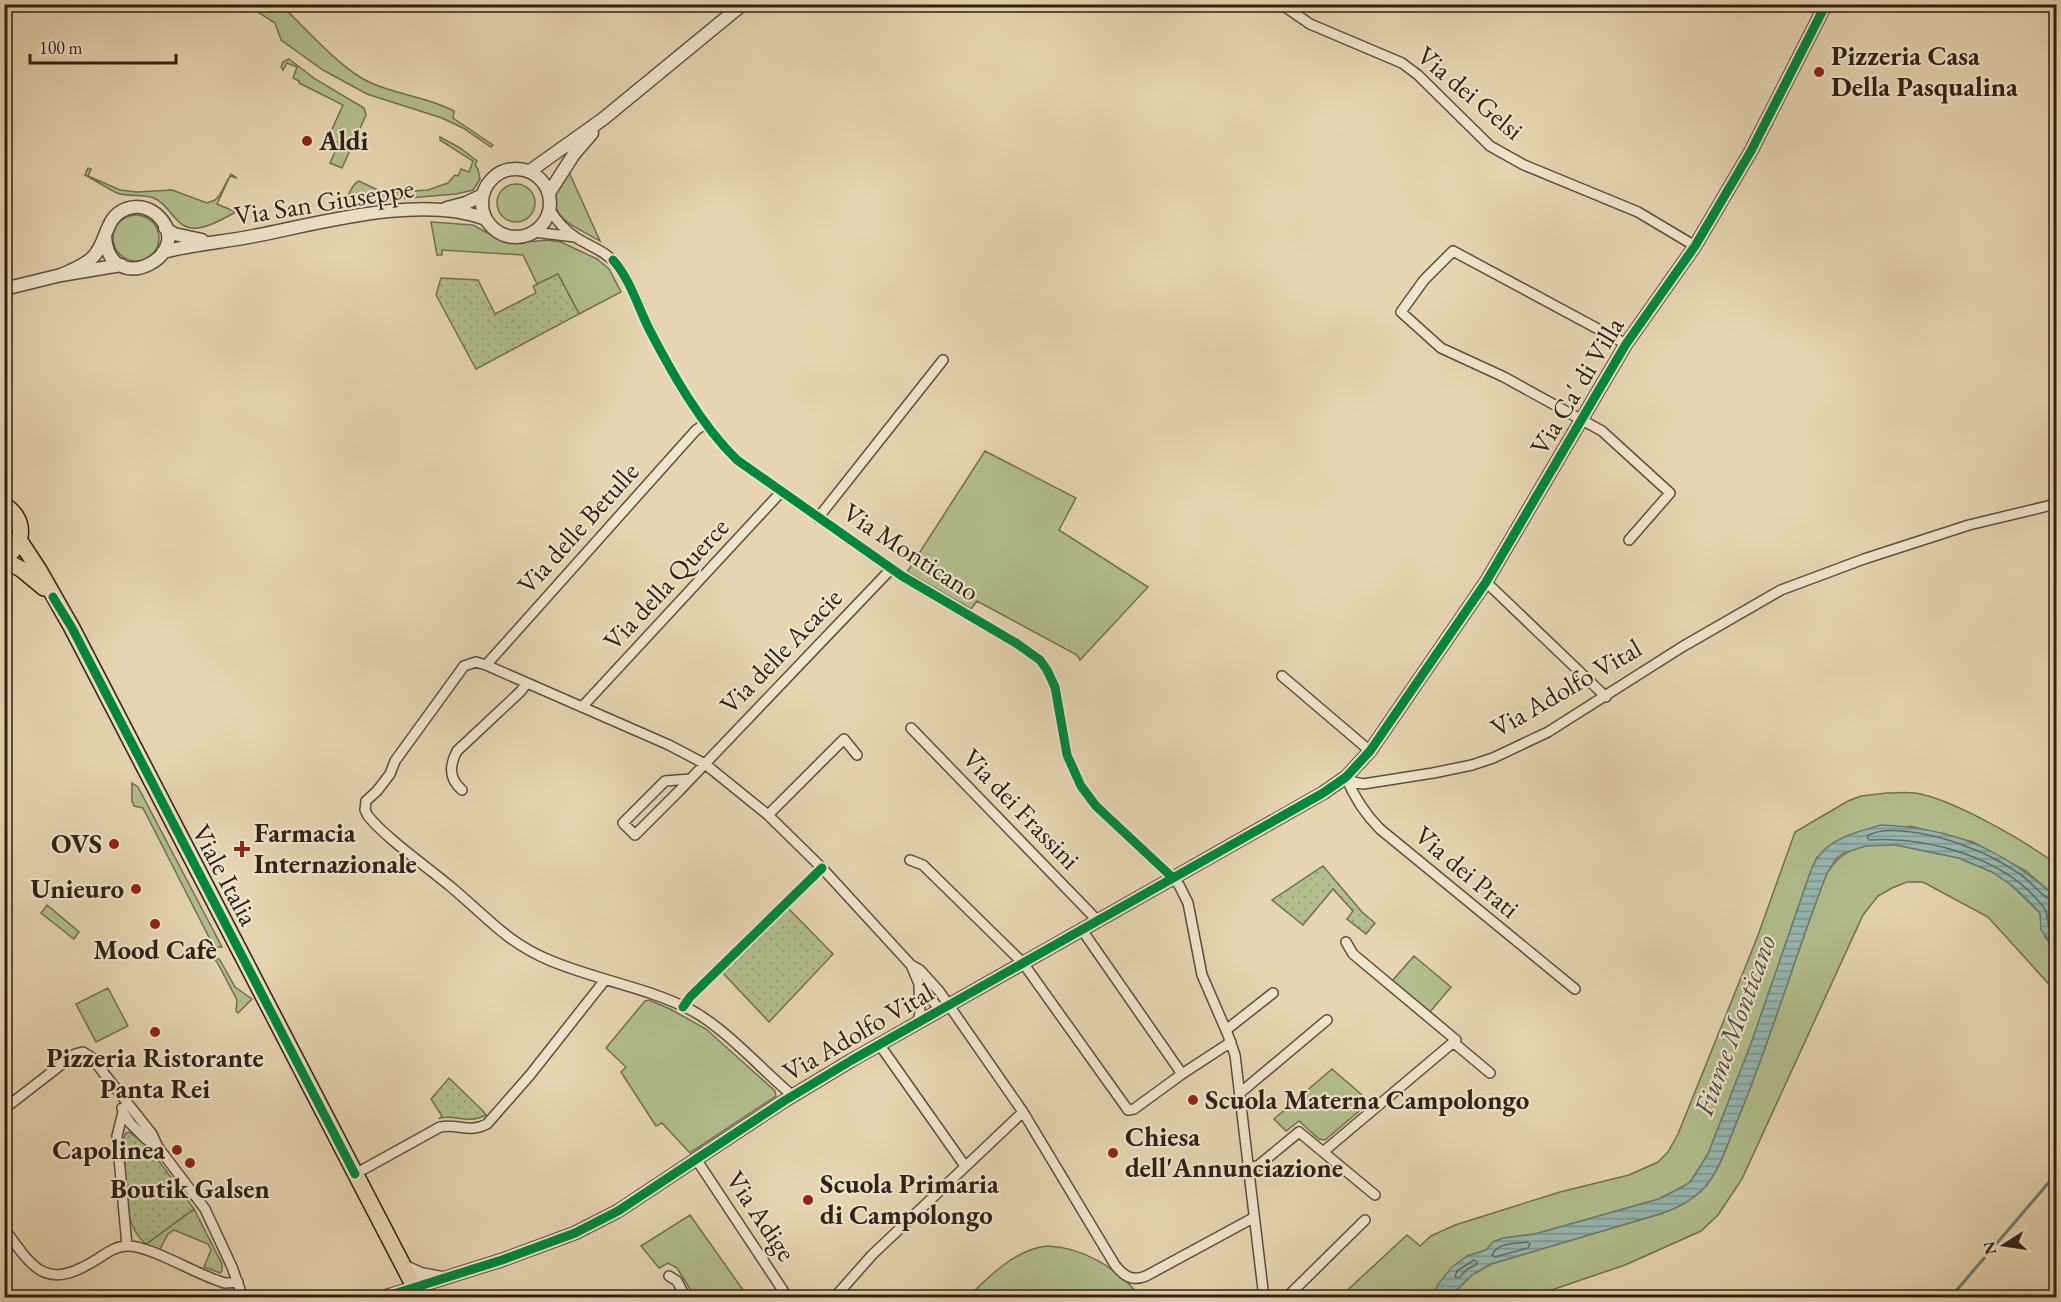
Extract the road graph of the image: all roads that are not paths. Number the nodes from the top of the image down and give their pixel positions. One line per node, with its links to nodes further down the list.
1 (743, 4): 4 (street)
2 (1281, 4): 18 (street, Via dei Gelsi)
3 (1826, 4): 18 (street, Via Ca' di Villa)
4 (603, 119): 5 (street); 7 (street)
5 (561, 149): 6 (street); 7 (street)
6 (530, 171): 8 (street); 9 (street)
7 (560, 174): 8 (street)
8 (549, 193): 11 (street)
9 (483, 195): 10 (street, Via San Giuseppe); 12 (street)
10 (439, 210): 12 (street, Via San Giuseppe); 17 (street, Via San Giuseppe)
11 (550, 210): 14 (street); 16 (street, Via Monticano)
12 (486, 219): 14 (street)
13 (165, 228): 15 (street, Via San Giuseppe); 17 (street, Via San Giuseppe); 19 (street)
14 (534, 232): 16 (street, Via Monticano)
15 (105, 236): 20 (street); 21 (street, Via San Giuseppe)
16 (575, 237): 26 (street, Via Monticano)
17 (215, 242): 19 (street, Via San Giuseppe)
18 (1695, 246): 23 (street, Via Ca' di Villa)
19 (163, 252): 20 (street, Via San Giuseppe)
20 (122, 265): 21 (street, Via San Giuseppe)
21 (61, 275): 22 (street, Via San Giuseppe)
22 (4, 289)
23 (1626, 344): 25 (street, Via Ca' di Villa); 25 (street)
24 (943, 360): 30 (street)
25 (1582, 421): 31 (street); 35 (street, Via Ca' di Villa)
26 (705, 424): 27 (street, Via Monticano); 37 (street, Via delle Betulle)
27 (782, 491): 30 (street, Via Monticano); 41 (street, Via della Querce)
28 (4, 504): 32 (main road)
29 (2056, 504): 40 (street, Via Adolfo Vital)
30 (818, 518): 34 (street, Via Monticano)
31 (1629, 540)
32 (20, 541): 33 (main road); 36 (main road, Viale Italia)
33 (4, 559): 36 (main road, Viale Italia)
34 (891, 569): 45 (street, Via delle Acacie); 52 (street, Via Monticano)
35 (1486, 582): 40 (street); 43 (street, Via Ca' di Villa)
36 (53, 597): 83 (main road, Viale Italia)
37 (481, 663): 39 (street); 58 (street, Via delle Betulle)
38 (1282, 676): 43 (street)
39 (527, 683): 41 (street); 48 (street)
40 (1606, 697): 46 (street, Via Adolfo Vital)
41 (582, 707): 45 (street)
42 (911, 728): 53 (street, Via dei Frassini)
43 (1370, 751): 46 (street, Via Ca' di Villa)
44 (857, 755): 49 (street)
45 (705, 764): 47 (street, Via delle Acacie); 49 (street)
46 (1346, 777): 52 (street, Via Adolfo Vital); 60 (street, Via dei Prati)
47 (690, 779): 47 (street, Via delle Acacie)
48 (462, 790)
49 (768, 815): 51 (street)
50 (910, 860): 56 (street)
51 (822, 868): 57 (street); 62 (street)
52 (1173, 878): 53 (street, Via Adolfo Vital); 66 (street, Via Monticano)
53 (1098, 921): 54 (street, Via Adolfo Vital)
54 (1082, 930): 56 (street, Via Adolfo Vital); 71 (street)
55 (1346, 942): 68 (street)
56 (1023, 963): 63 (street, Via Adolfo Vital); 71 (street)
57 (911, 965): 59 (street); 63 (street)
58 (605, 980): 62 (street); 83 (street)
59 (919, 984): 63 (street); 65 (street)
60 (1575, 990)
61 (1273, 993): 66 (street)
62 (682, 1007): 74 (street)
63 (944, 1008): 65 (street, Via Adolfo Vital); 77 (street)
64 (1327, 1020): 72 (street)
65 (918, 1023): 69 (street, Via Adolfo Vital)
66 (1226, 1030): 67 (street, Via Monticano)
67 (1231, 1042): 71 (street); 72 (street, Via Monticano)
68 (1453, 1042): 70 (street); 79 (street)
69 (879, 1044): 74 (street, Via Adolfo Vital); 81 (street)
70 (1490, 1073)
71 (1182, 1074)
72 (1240, 1093): 82 (street, Via Monticano)
73 (118, 1094): 75 (street); 76 (street); 78 (street)
74 (792, 1095): 80 (street, Via Adolfo Vital)
75 (4, 1108)
76 (123, 1112): 78 (street); 88 (street)
77 (1023, 1113): 81 (street); 85 (street)
78 (158, 1147): 92 (street)
79 (1323, 1152): 82 (street); 84 (street)
80 (696, 1159): 91 (street, Via Adolfo Vital); 97 (street, Via Adige)
81 (965, 1166): 98 (street)
82 (1247, 1169): 85 (street, Via Monticano)
83 (355, 1174): 89 (main road, Viale Italia)
84 (1375, 1195)
85 (1253, 1218): 99 (street, Via Monticano)
86 (1365, 1220): 100 (street)
87 (4, 1228): 88 (street)
88 (127, 1246): 92 (street)
89 (403, 1266): 91 (street); 93 (main road, Viale Italia)
90 (669, 1276): 96 (street)
91 (446, 1278): 93 (street, Via Adolfo Vital)
92 (238, 1282): 94 (street)
93 (417, 1292): 95 (street, Via Adolfo Vital)
94 (243, 1298)
95 (381, 1298)
96 (686, 1298)
97 (788, 1298)
98 (834, 1298)
99 (1264, 1298)
100 (1286, 1298)

